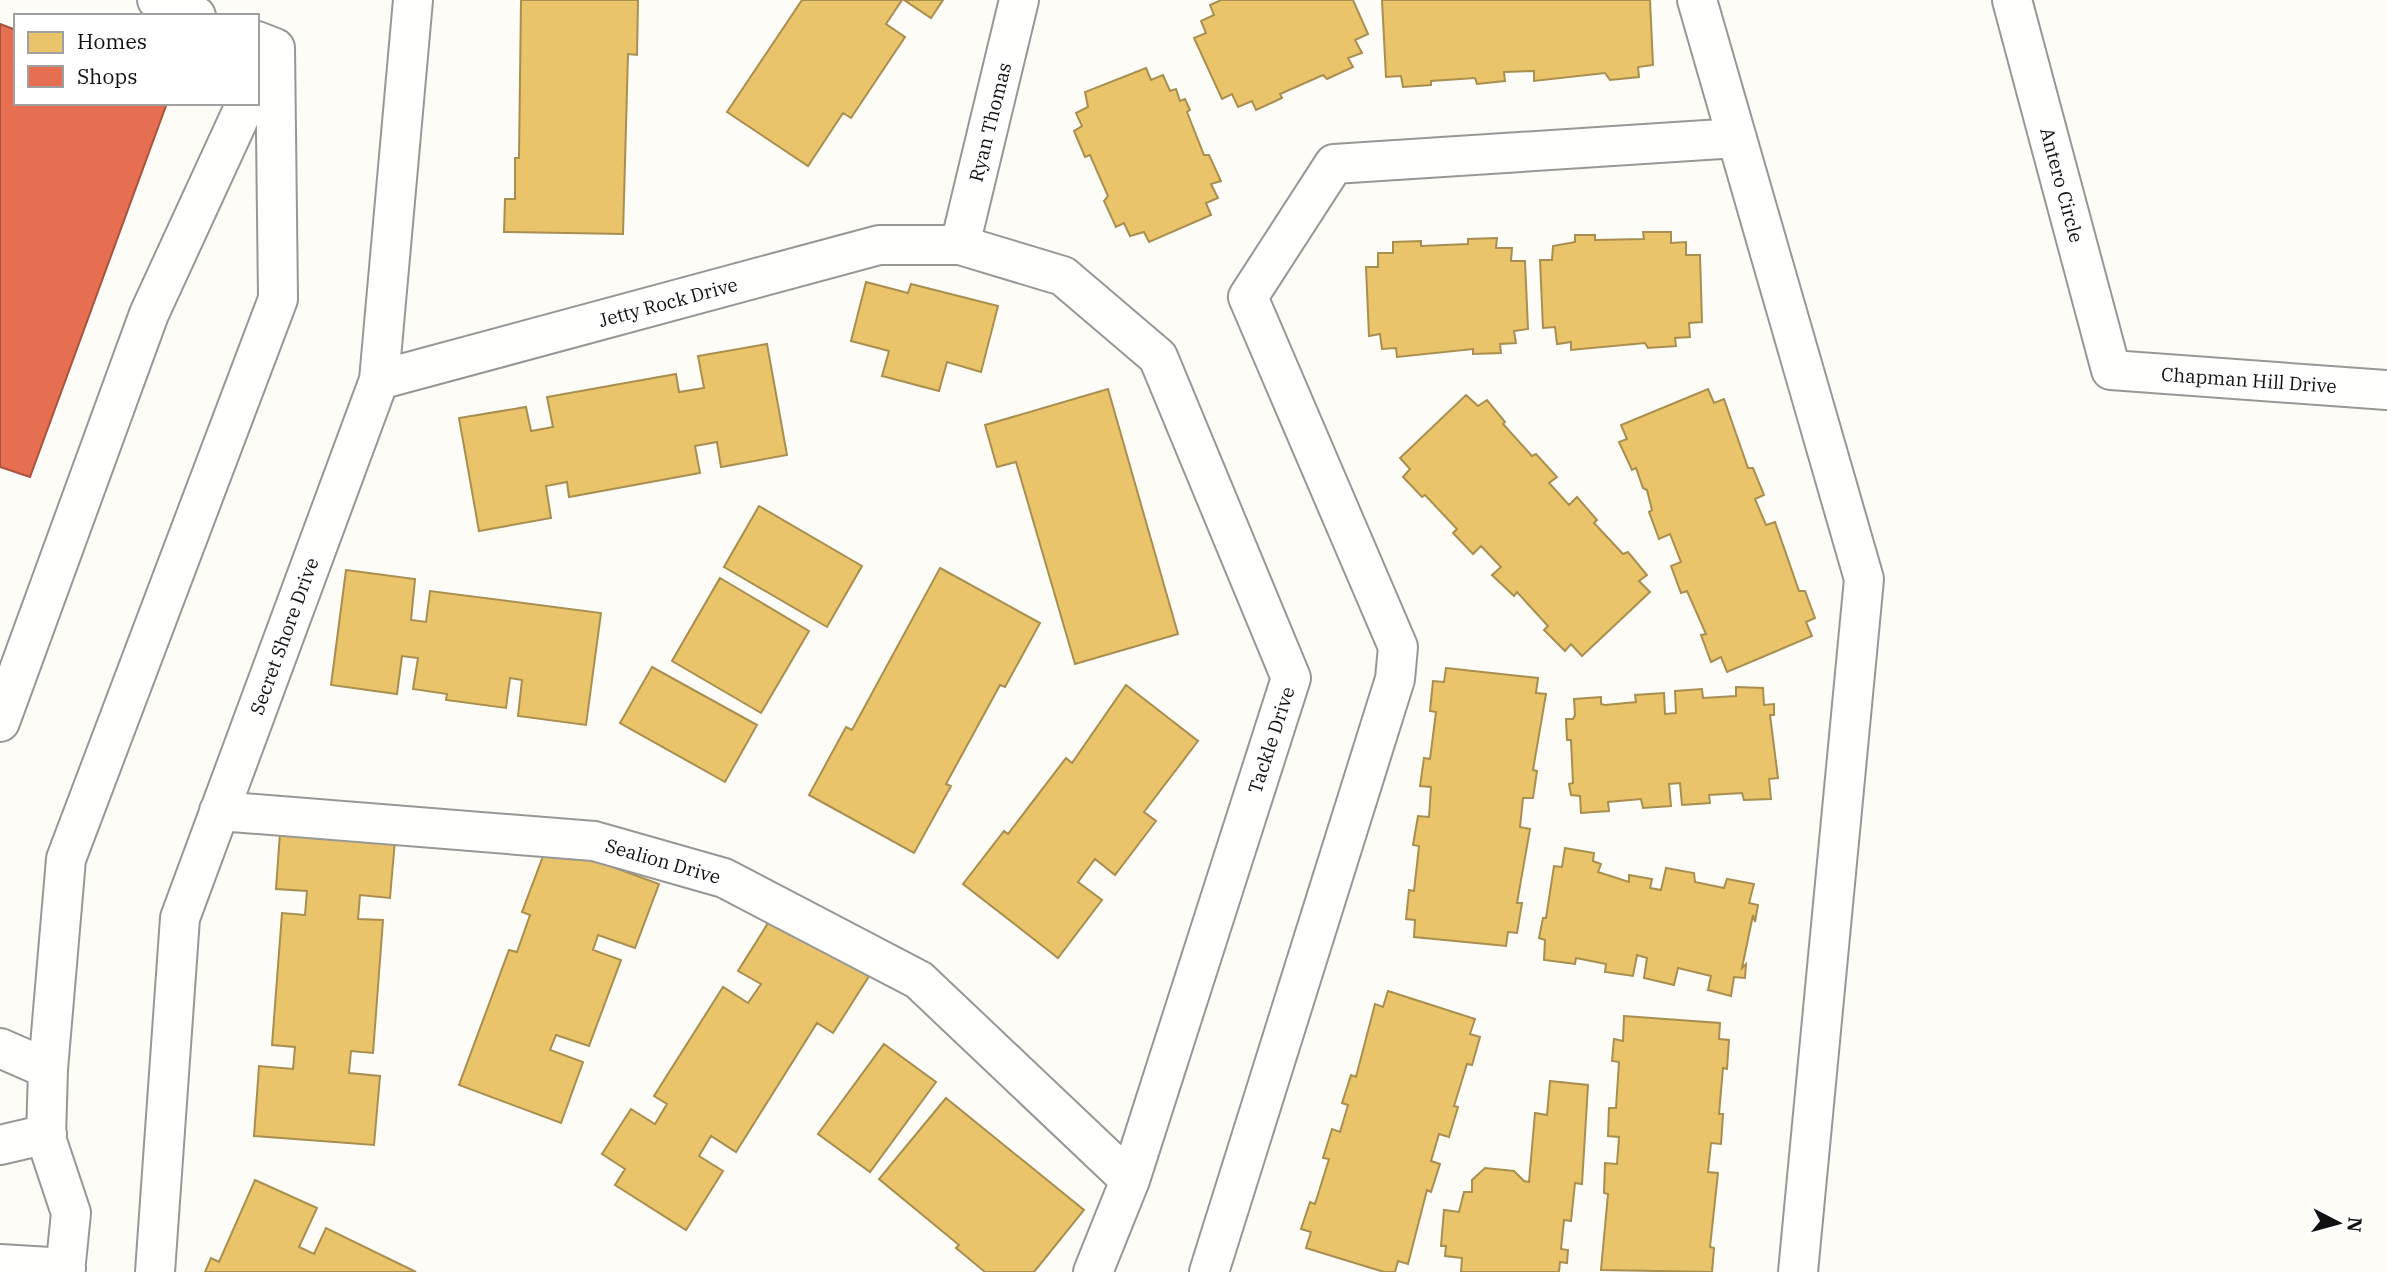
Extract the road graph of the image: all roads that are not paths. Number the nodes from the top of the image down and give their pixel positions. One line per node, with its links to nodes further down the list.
1 (156, 0): 6 (street)
2 (412, 0): 13 (street, Secret Shore Drive)
3 (1019, 0): 11 (street, Ryan Thomas)
4 (1698, 0): 10 (street)
5 (2012, 0): 12 (street, Antero Circle)
6 (190, 14)
7 (266, 44): 8 (street); 18 (street)
8 (259, 74)
9 (245, 105): 15 (street)
10 (1737, 138): 26 (street); 27 (street)
11 (960, 245): 13 (street, Jetty Rock Drive); 21 (street, Tackle Drive)
12 (2111, 370): 14 (street, Chapman Hill Drive)
13 (379, 380): 16 (street, Secret Shore Drive)
14 (2387, 390)
15 (0, 722)
16 (219, 811): 21 (street, Sealion Drive); 24 (street, Secret Shore Drive)
17 (0, 1048): 18 (street)
18 (48, 1069): 19 (street)
19 (47, 1134): 20 (street); 23 (street)
20 (0, 1145)
21 (1130, 1180): 25 (street, Tackle Drive)
22 (0, 1264): 23 (street)
23 (65, 1270)
24 (155, 1272)
25 (1093, 1272)
26 (1209, 1272)
27 (1798, 1272)

